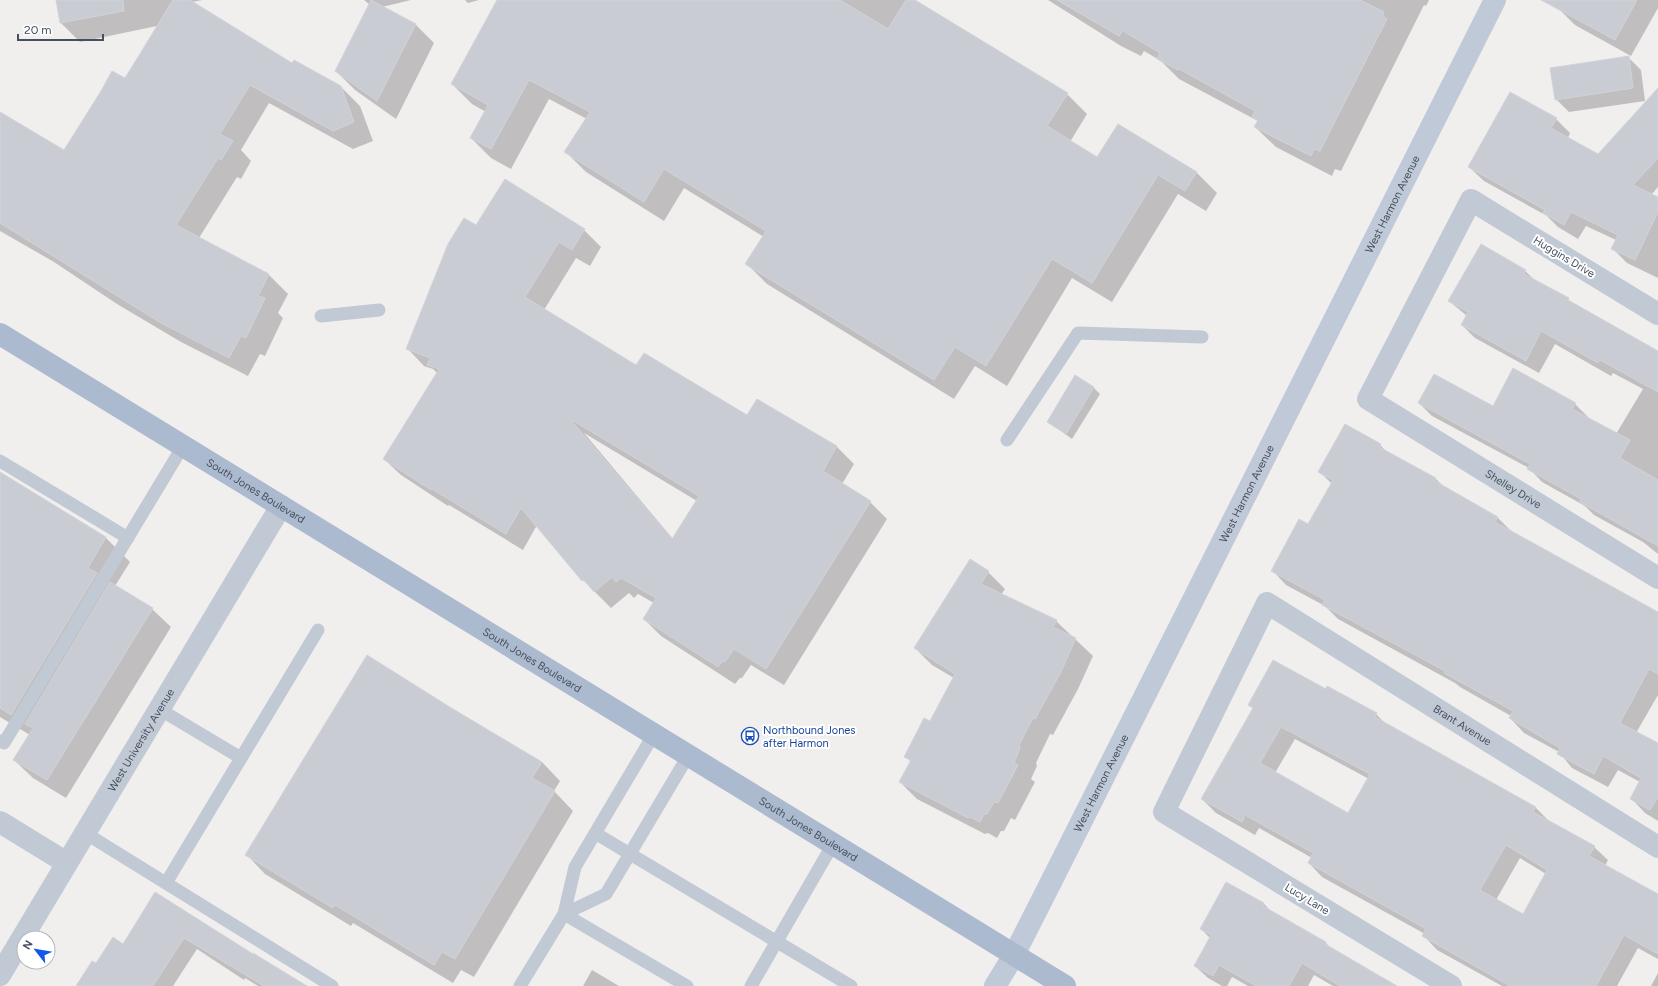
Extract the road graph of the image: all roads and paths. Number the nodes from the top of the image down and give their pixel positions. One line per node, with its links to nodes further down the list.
1 (1495, 0): 31 (main road, West Harmon Avenue)
2 (379, 310): 4 (lane)
3 (1658, 314): 7 (street, Huggins Drive)
4 (321, 316)
5 (0, 334): 9 (main road, South Jones Boulevard)
6 (1202, 336): 8 (lane)
7 (1368, 400): 13 (street, Shelley Drive)
8 (1006, 440)
9 (183, 446): 11 (main road, South Jones Boulevard); 12 (lane)
10 (0, 460): 12 (lane)
11 (281, 506): 16 (street, West University Avenue); 17 (main road, South Jones Boulevard)
12 (128, 538): 18 (lane)
13 (1658, 578)
14 (1267, 603): 25 (street, Brant Avenue); 40 (street, Lucy Lane)
15 (318, 630): 20 (lane)
16 (159, 709): 20 (lane); 22 (street, West University Avenue)
17 (654, 734): 19 (main road, South Jones Boulevard); 23 (lane)
18 (0, 741)
19 (688, 756): 24 (main road, South Jones Boulevard); 26 (lane)
20 (241, 758): 28 (lane)
21 (0, 822): 27 (street)
22 (85, 833): 27 (street, West University Avenue); 28 (lane)
23 (596, 833): 26 (lane); 29 (lane)
24 (833, 844): 30 (lane); 31 (main road, South Jones Boulevard)
25 (1658, 847)
26 (630, 854): 29 (lane); 30 (lane)
27 (67, 863): 32 (street, West University Avenue)
28 (166, 884): 33 (lane)
29 (564, 914): 34 (lane); 35 (lane)
30 (777, 942): 36 (lane); 37 (lane)
31 (1014, 955): 38 (main road, West Harmon Avenue); 39 (main road, South Jones Boulevard)
32 (0, 975)
33 (332, 986)
34 (520, 986)
35 (687, 986)
36 (751, 986)
37 (851, 986)
38 (995, 986)
39 (1065, 986)
40 (1451, 986)

